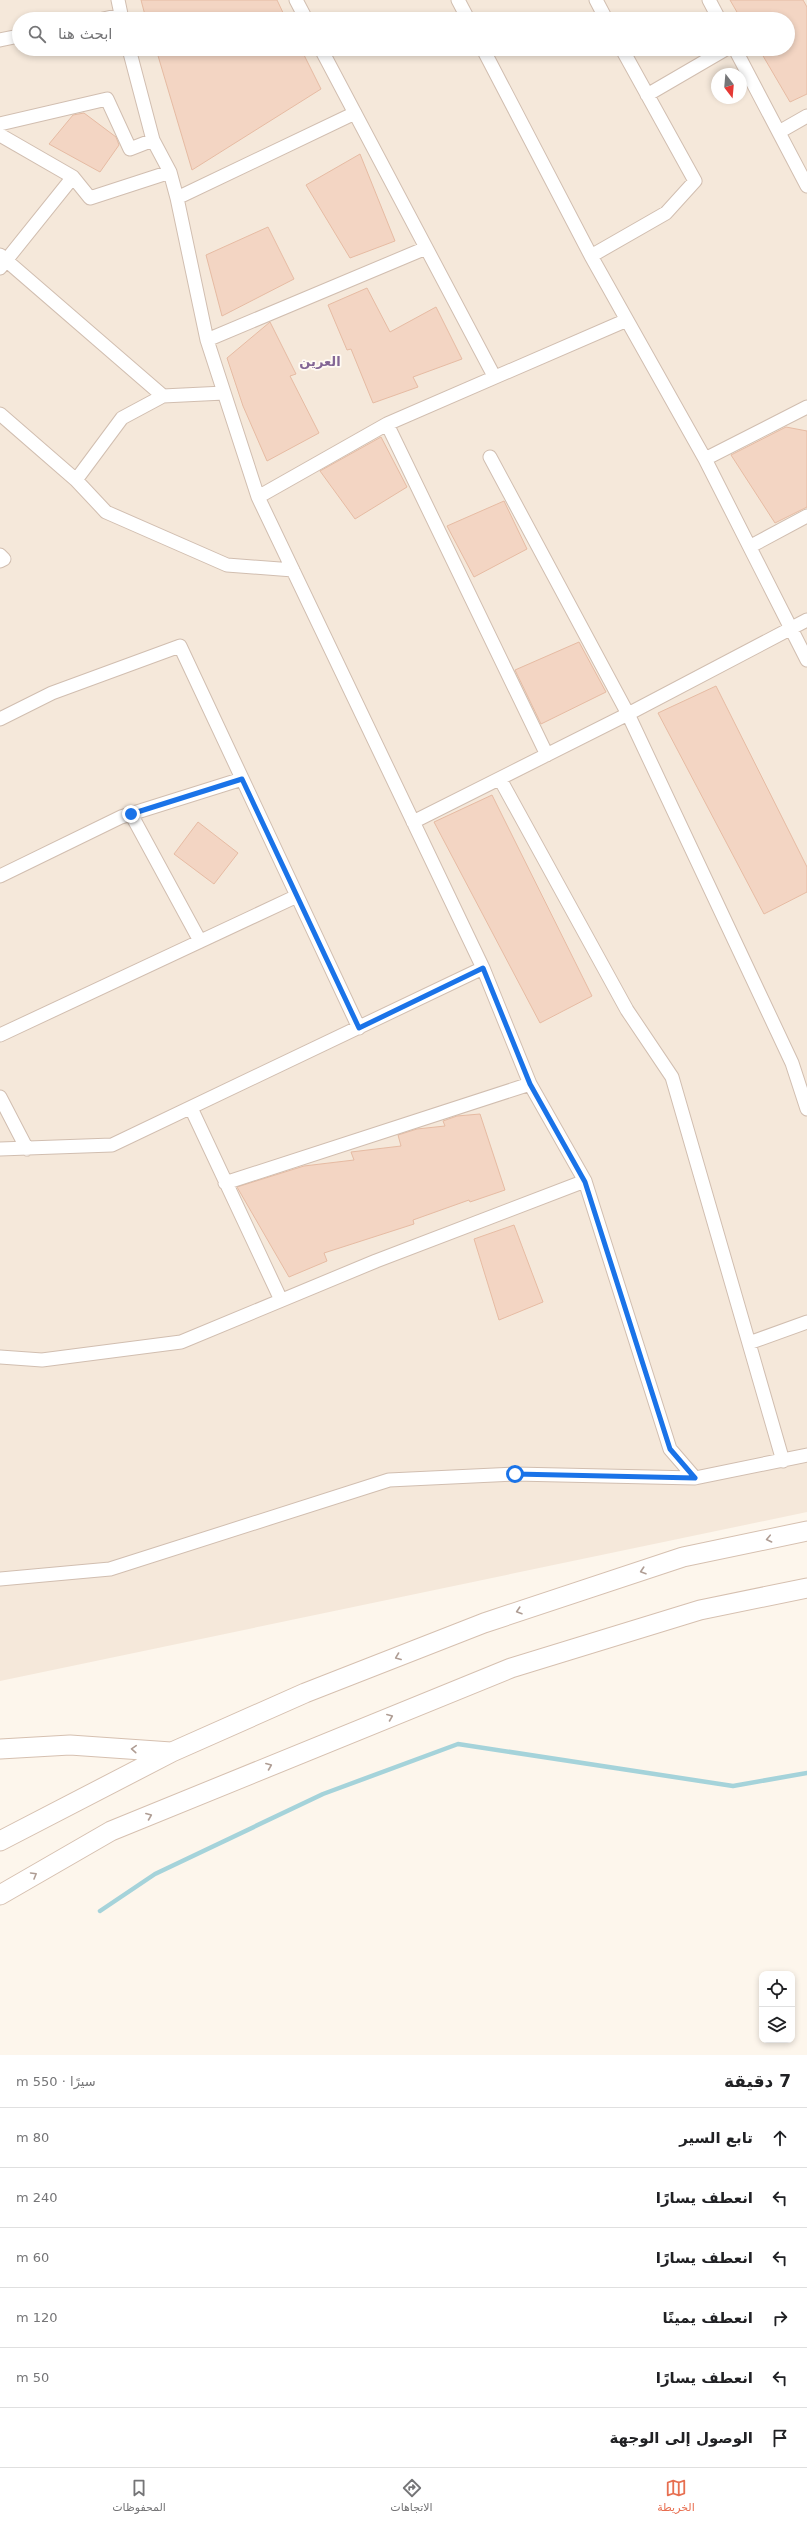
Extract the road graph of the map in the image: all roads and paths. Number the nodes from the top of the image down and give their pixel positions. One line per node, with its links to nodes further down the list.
1 (118, 0): 6 (street)
2 (296, 0): 7 (street)
3 (458, 0): 8 (street)
4 (596, 0): 9 (street)
5 (709, 0): 10 (street)
6 (120, 12)
7 (302, 12)
8 (464, 12)
9 (602, 12)
10 (716, 12)
11 (12, 37): 12 (street)
12 (0, 40)
13 (131, 56): 25 (street)
14 (325, 56): 20 (street)
15 (487, 56): 31 (street)
16 (626, 56): 19 (street)
17 (714, 56): 19 (street)
18 (739, 56): 23 (street)
19 (647, 95): 31 (street)
20 (355, 113): 29 (street); 30 (street)
21 (807, 116): 23 (street)
22 (0, 124): 25 (street)
23 (779, 132): 28 (street)
24 (0, 135): 27 (street)
25 (153, 140): 26 (street)
26 (170, 172): 27 (street); 29 (street)
27 (73, 177): 32 (street)
28 (807, 186)
29 (177, 198): 34 (street)
30 (426, 248): 34 (street); 35 (street)
31 (591, 256): 33 (street)
32 (2, 261): 37 (street)
33 (627, 320): 35 (street); 42 (street)
34 (207, 340): 36 (street)
35 (494, 376): 40 (street)
36 (224, 393): 37 (street); 44 (street)
37 (163, 396): 43 (street)
38 (807, 407): 42 (street)
39 (0, 414): 43 (street)
40 (387, 424): 44 (street); 55 (street)
41 (490, 457): 53 (street)
42 (705, 459): 46 (street)
43 (76, 480): 49 (street)
44 (258, 497): 49 (street)
45 (807, 516): 46 (street)
46 (751, 546): 51 (street)
47 (0, 555): 48 (street)
48 (0, 560)
49 (293, 570): 59 (street)
50 (807, 620): 51 (street)
51 (789, 630): 52 (street); 53 (street)
52 (807, 660)
53 (628, 714): 55 (street); 69 (street)
54 (0, 719): 57 (street)
55 (547, 755): 56 (street)
56 (500, 778): 59 (street); 76 (street)
57 (242, 779): 58 (street); 61 (street)
58 (131, 814): 60 (street); 62 (street)
59 (414, 822): 63 (street)
60 (0, 876)
61 (297, 896): 62 (street); 64 (street)
62 (200, 941): 65 (street)
63 (483, 968): 64 (street); 66 (street)
64 (359, 1028): 68 (street)
65 (0, 1035)
66 (530, 1084): 72 (street); 73 (street)
67 (0, 1097): 70 (street)
68 (191, 1108): 70 (street); 73 (street)
69 (807, 1109)
70 (27, 1149): 71 (street)
71 (0, 1150)
72 (585, 1182): 74 (street); 80 (street)
73 (225, 1183): 74 (street)
74 (281, 1300): 77 (street)
75 (807, 1322): 76 (street)
76 (749, 1343): 79 (street)
77 (0, 1357)
78 (807, 1455): 79 (street)
79 (783, 1461): 80 (street)
80 (695, 1478): 82 (street)
81 (807, 1530): 85 (main road, one-way to 85)
82 (0, 1579)
83 (807, 1588): 87 (main road, one-way to 83)
84 (0, 1749): 85 (main road, one-way to 84)
85 (172, 1752): 86 (main road)
86 (0, 1841)
87 (0, 1895)

